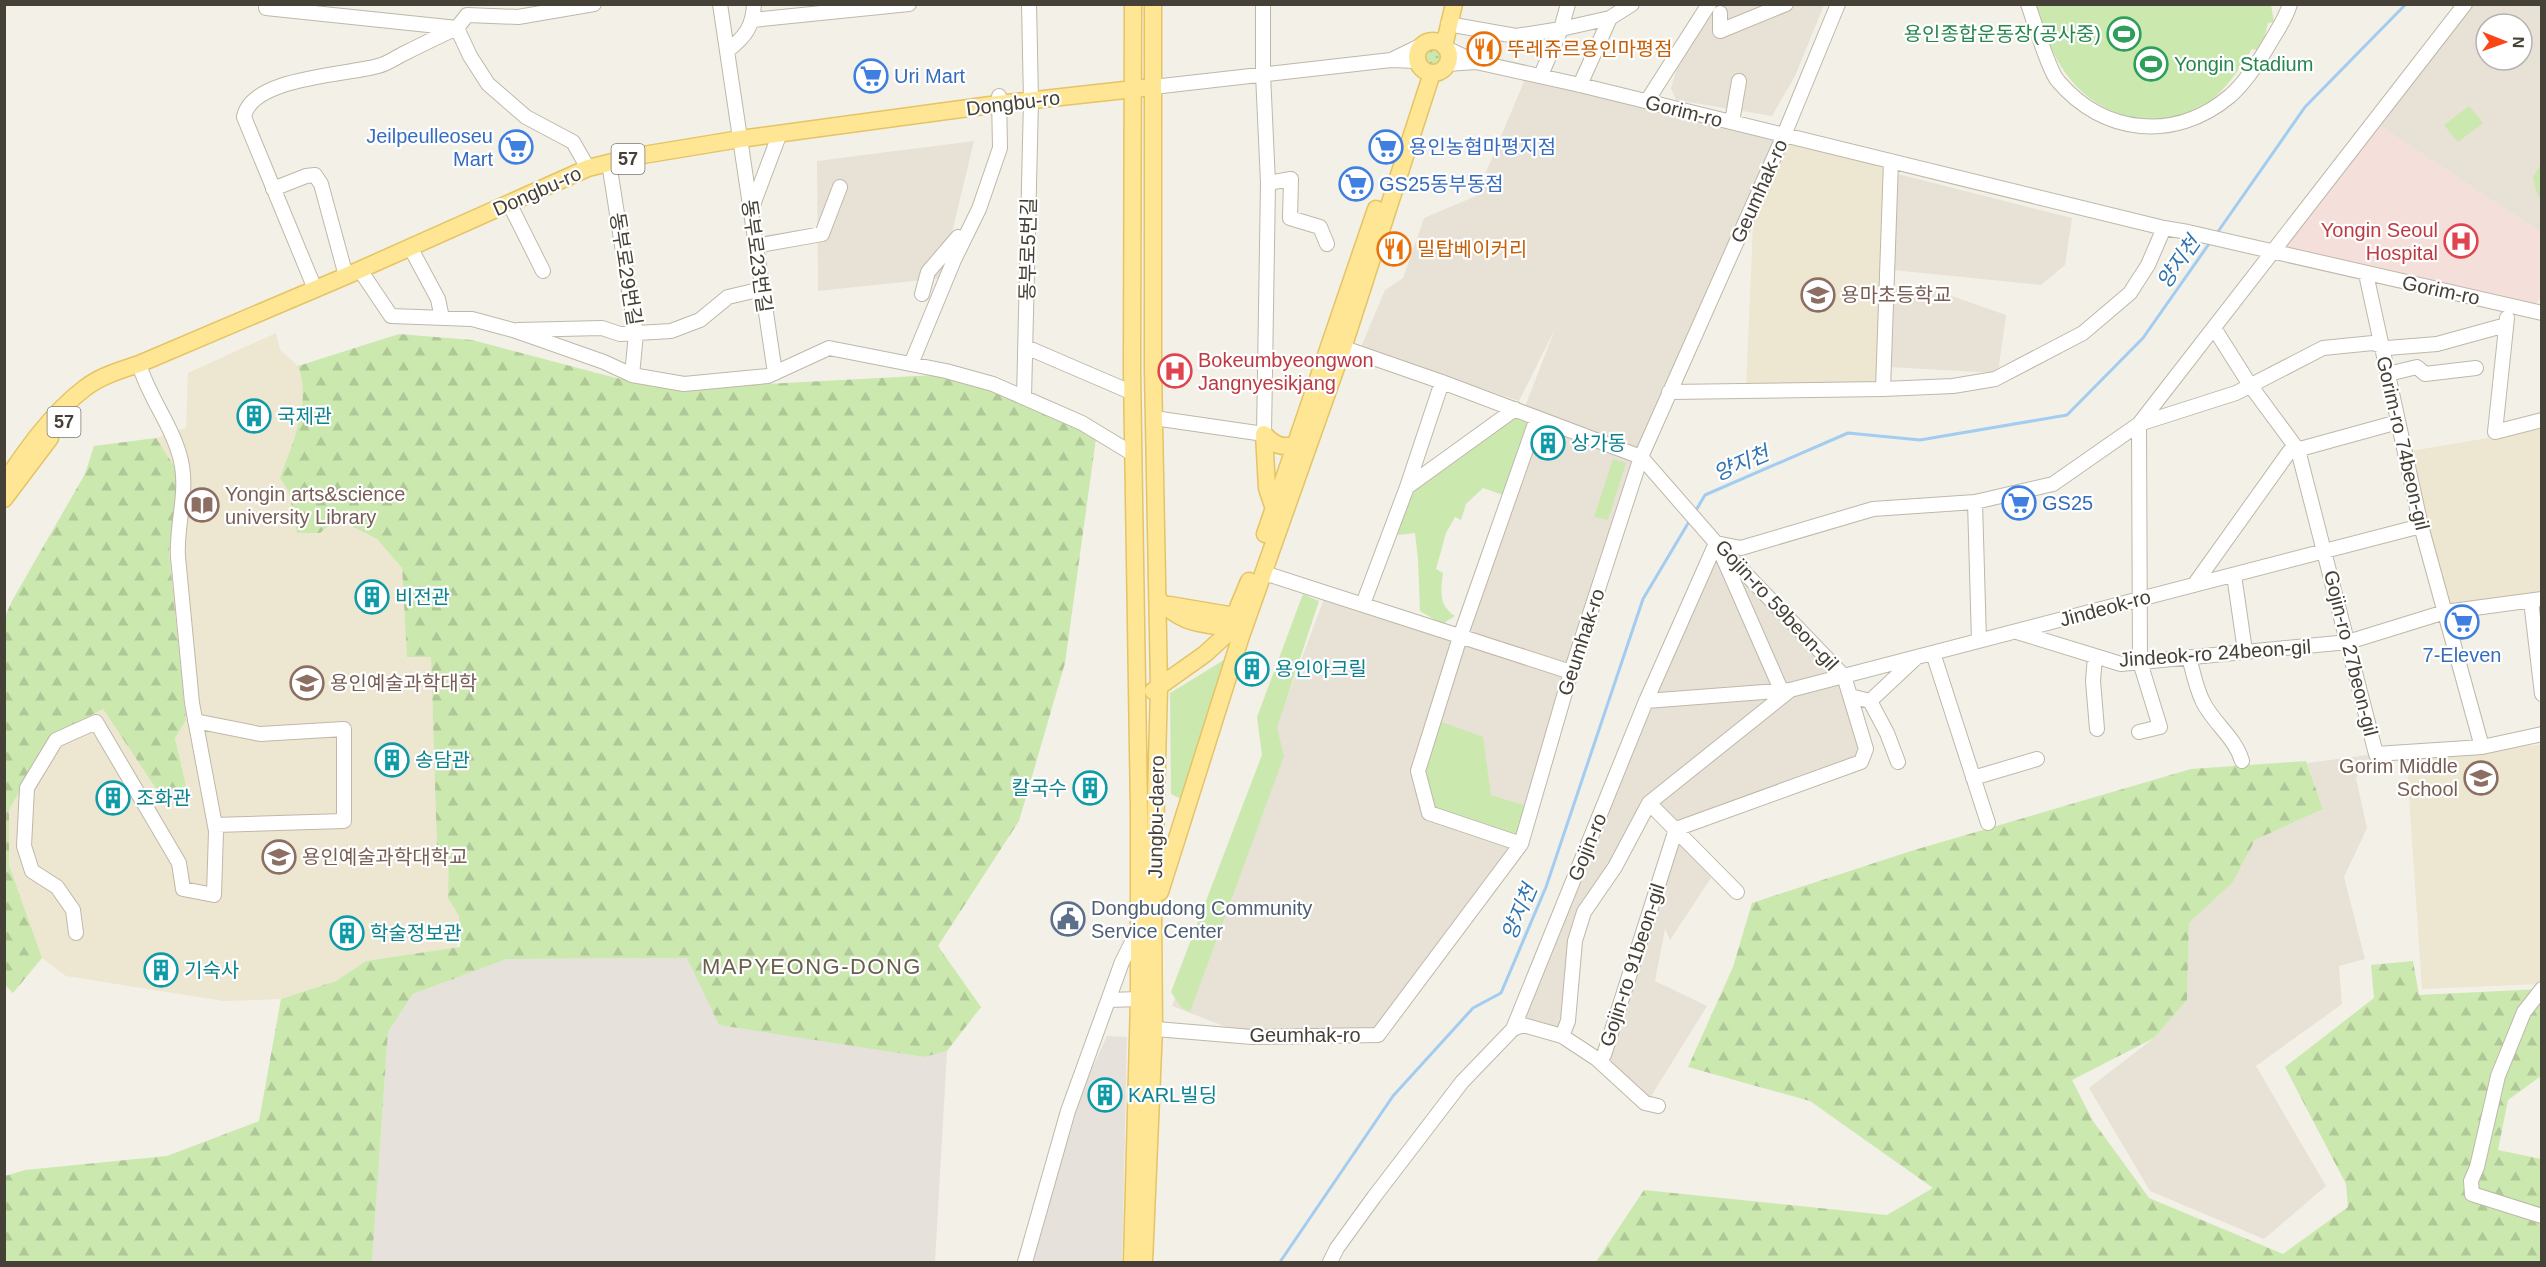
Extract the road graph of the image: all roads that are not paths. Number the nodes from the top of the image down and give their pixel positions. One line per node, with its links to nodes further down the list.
1 (594, 4): 22 (street)
2 (720, 4): 24 (street, 동부로23번길)
3 (754, 4): 20 (street)
4 (909, 4): 20 (street)
5 (1029, 4): 35 (street, 동부로5번길)
6 (1133, 4): 33 (main road)
7 (1154, 4): 32 (main road)
8 (1263, 4): 27 (street)
9 (1454, 4): 21 (main road)
10 (1632, 4): 19 (street)
11 (1786, 4): 18 (street)
12 (1839, 4): 40 (street, Geumhak-ro)
13 (2028, 4): 17 (street)
14 (2465, 4): 55 (street)
15 (1566, 6): 23 (street)
16 (266, 8): 22 (street)
17 (2287, 8)
18 (1714, 9): 28 (street)
19 (1610, 18): 23 (street); 31 (street)
20 (753, 20): 24 (street)
21 (1448, 24): 23 (street); 25 (main road); 26 (main road)
22 (457, 27): 44 (street); 47 (street)
23 (1561, 29): 29 (street)
24 (727, 51): 41 (street, 동부로23번길)
25 (1446, 53): 26 (main road); 26 (main road); 29 (street, Gorim-ro)
26 (1424, 58): 27 (street); 69 (main road)
27 (1263, 74): 32 (street); 45 (street)
28 (1666, 74): 36 (street); 37 (street)
29 (1541, 75): 31 (street, Gorim-ro)
30 (1739, 81): 38 (street)
31 (1580, 85): 36 (street, Gorim-ro)
32 (1153, 87): 33 (main road, Dongbu-ro / 57); 85 (main road, Jungbu-daero)
33 (1132, 89): 35 (main road, Dongbu-ro / 57); 82 (main road, Jungbu-daero)
34 (999, 100): 35 (main road, Dongbu-ro / 57); 39 (main road, Dongbu-ro / 57); 49 (street)
35 (1032, 100): 71 (street, 동부로5번길)
36 (1647, 101): 37 (street, Gorim-ro)
37 (1668, 107): 38 (street, Gorim-ro)
38 (1732, 122): 40 (street, Gorim-ro)
39 (780, 133): 41 (main road, Dongbu-ro / 57); 50 (street)
40 (1784, 135): 42 (street, Gorim-ro); 81 (street, Geumhak-ro)
41 (740, 139): 43 (main road, Dongbu-ro / 57); 50 (street, 동부로23번길)
42 (1892, 161): 51 (street, Gorim-ro); 80 (street)
43 (609, 163): 44 (main road, Dongbu-ro / 57); 68 (street, 동부로29번길)
44 (588, 168): 48 (main road, Dongbu-ro / 57)
45 (1268, 183): 52 (street); 90 (street)
46 (840, 188): 53 (street)
47 (273, 189): 57 (street); 59 (street)
48 (509, 203): 54 (main road, Dongbu-ro / 57); 56 (street)
49 (980, 209): 61 (street); 73 (street)
50 (750, 212): 53 (street, 동부로23번길)
51 (2164, 228): 55 (street, Gorim-ro); 80 (street)
52 (1327, 244)
53 (755, 246): 60 (street, 동부로23번길)
54 (410, 247): 57 (main road, Dongbu-ro / 57); 64 (street)
55 (2271, 252): 58 (street, Gorim-ro); 66 (street)
56 (543, 271)
57 (353, 273): 59 (main road, Dongbu-ro / 57); 64 (street)
58 (2366, 274): 62 (street, Gorim-ro); 70 (street, Gorim-ro 74beon-gil)
59 (315, 289): 72 (main road, Dongbu-ro / 57)
60 (762, 289): 68 (street); 75 (street, 동부로23번길)
61 (922, 294)
62 (2509, 305): 63 (street, Gorim-ro); 65 (street)
63 (2541, 313)
64 (442, 318): 67 (street)
65 (2506, 325): 70 (street); 87 (street)
66 (2214, 328): 79 (street); 89 (street)
67 (513, 330): 68 (street); 77 (street)
68 (636, 334): 77 (street, 동부로29번길)
69 (1337, 345): 78 (street); 91 (main road); 103 (main road)
70 (2381, 345): 76 (street, Gorim-ro 74beon-gil); 79 (street)
71 (1026, 347): 82 (street); 83 (street, 동부로5번길)
72 (140, 364): 95 (main road); 97 (main road, Dongbu-ro / 57); 131 (street)
73 (911, 364): 75 (street); 83 (street)
74 (2476, 368): 76 (street)
75 (775, 373): 77 (street)
76 (2388, 374): 88 (street, Gorim-ro 74beon-gil)
77 (632, 375)
78 (1442, 382): 84 (street); 96 (street)
79 (2250, 385): 89 (street); 92 (street)
80 (1883, 389): 81 (street)
81 (1670, 392): 94 (street, Geumhak-ro)
82 (1132, 393): 93 (main road, Jungbu-daero)
83 (1024, 398): 93 (street)
84 (1515, 409): 86 (street); 96 (street)
85 (1154, 418): 90 (street); 106 (main road, Jungbu-daero)
86 (1537, 418): 94 (street); 113 (street)
87 (2541, 420)
88 (2398, 422): 92 (street); 100 (street, Gorim-ro 74beon-gil)
89 (2139, 424): 98 (street); 107 (street)
90 (1264, 434): 91 (main road); 99 (main road)
91 (1296, 445): 99 (main road)
92 (2298, 450): 102 (street, Gojin-ro 27beon-gil); 105 (street)
93 (1133, 454): 130 (main road, Jungbu-daero)
94 (1641, 457): 101 (street, Gojin-ro 59beon-gil); 122 (street, Geumhak-ro)
95 (4, 483)
96 (1407, 487): 109 (street)
97 (4, 499)
98 (1975, 502): 101 (street); 114 (street)
99 (1274, 509): 111 (main road)
100 (2421, 526): 102 (street, Jindeok-ro); 110 (street, Gorim-ro 74beon-gil)
101 (1714, 539): 123 (street, Gojin-ro 59beon-gil); 125 (street); 128 (street, Gojin-ro)
102 (2325, 552): 104 (street, Jindeok-ro); 115 (street, Gojin-ro 27beon-gil)
103 (1264, 573): 109 (street); 146 (main road)
104 (2234, 575): 105 (street, Jindeok-ro); 116 (street)
105 (2194, 585): 107 (street, Jindeok-ro)
106 (1158, 599): 111 (main road); 124 (main road, Jungbu-daero)
107 (2141, 599): 112 (street, Jindeok-ro); 121 (street)
108 (2536, 600): 110 (street); 126 (street)
109 (1363, 604): 113 (street)
110 (2445, 612): 115 (street); 135 (street, Gorim-ro 74beon-gil)
111 (1232, 622): 124 (main road)
112 (2015, 632): 114 (street, Jindeok-ro); 118 (street, Jindeok-ro 24beon-gil)
113 (1460, 637): 122 (street); 144 (street)
114 (1979, 641): 117 (street, Jindeok-ro)
115 (2348, 642): 116 (street, Jindeok-ro 24beon-gil); 135 (street, Gojin-ro 27beon-gil)
116 (2245, 651): 120 (street, Jindeok-ro 24beon-gil)
117 (1933, 653): 119 (street, Jindeok-ro); 139 (street)
118 (2095, 656): 121 (street, Jindeok-ro 24beon-gil); 132 (street)
119 (1917, 657): 123 (street, Jindeok-ro); 129 (street)
120 (2189, 657): 121 (street, Jindeok-ro 24beon-gil); 137 (street)
121 (2140, 662): 133 (street)
122 (1571, 672): 144 (street, Geumhak-ro)
123 (1844, 676): 125 (street, Jindeok-ro); 127 (street, Gojin-ro 59beon-gil)
124 (1159, 687): 130 (main road); 146 (main road, Jungbu-daero)
125 (1786, 691): 128 (street, Jindeok-ro); 140 (street, Jindeok-ro)
126 (2541, 694)
127 (1850, 696): 129 (street); 143 (street, Gojin-ro 59beon-gil)
128 (1646, 700): 153 (street, Gojin-ro)
129 (1870, 701): 138 (street)
130 (1138, 702): 147 (main road, Jungbu-daero)
131 (195, 722): 142 (street); 142 (street)
132 (2097, 729)
133 (2139, 732)
134 (2541, 735): 135 (street)
135 (2482, 747)
136 (2037, 759): 139 (street)
137 (2242, 760)
138 (1898, 762)
139 (1973, 778): 141 (street)
140 (1649, 804): 143 (street); 154 (street)
141 (1988, 823)
142 (215, 825): 148 (street)
143 (1676, 829): 145 (street); 155 (street, Gojin-ro 91beon-gil)
144 (1521, 844): 152 (street, Geumhak-ro)
145 (1737, 892)
146 (1154, 913): 152 (main road, Jungbu-daero)
147 (1139, 929): 150 (main road, Jungbu-daero); 151 (street)
148 (76, 933)
149 (2541, 989): 157 (street)
150 (1139, 999): 151 (street); 152 (main road, Jungbu-daero)
151 (1110, 1000): 158 (street)
152 (1147, 1028): 159 (main road, Jungbu-daero); 160 (main road, Jungbu-daero)
153 (1513, 1029): 154 (street, Gojin-ro 91beon-gil); 161 (street, Gojin-ro)
154 (1562, 1036): 155 (street, Gojin-ro 91beon-gil)
155 (1597, 1059): 156 (street)
156 (1658, 1106)
157 (2541, 1216)
158 (1024, 1263)
159 (1132, 1263)
160 (1144, 1263)
161 (1330, 1263)

